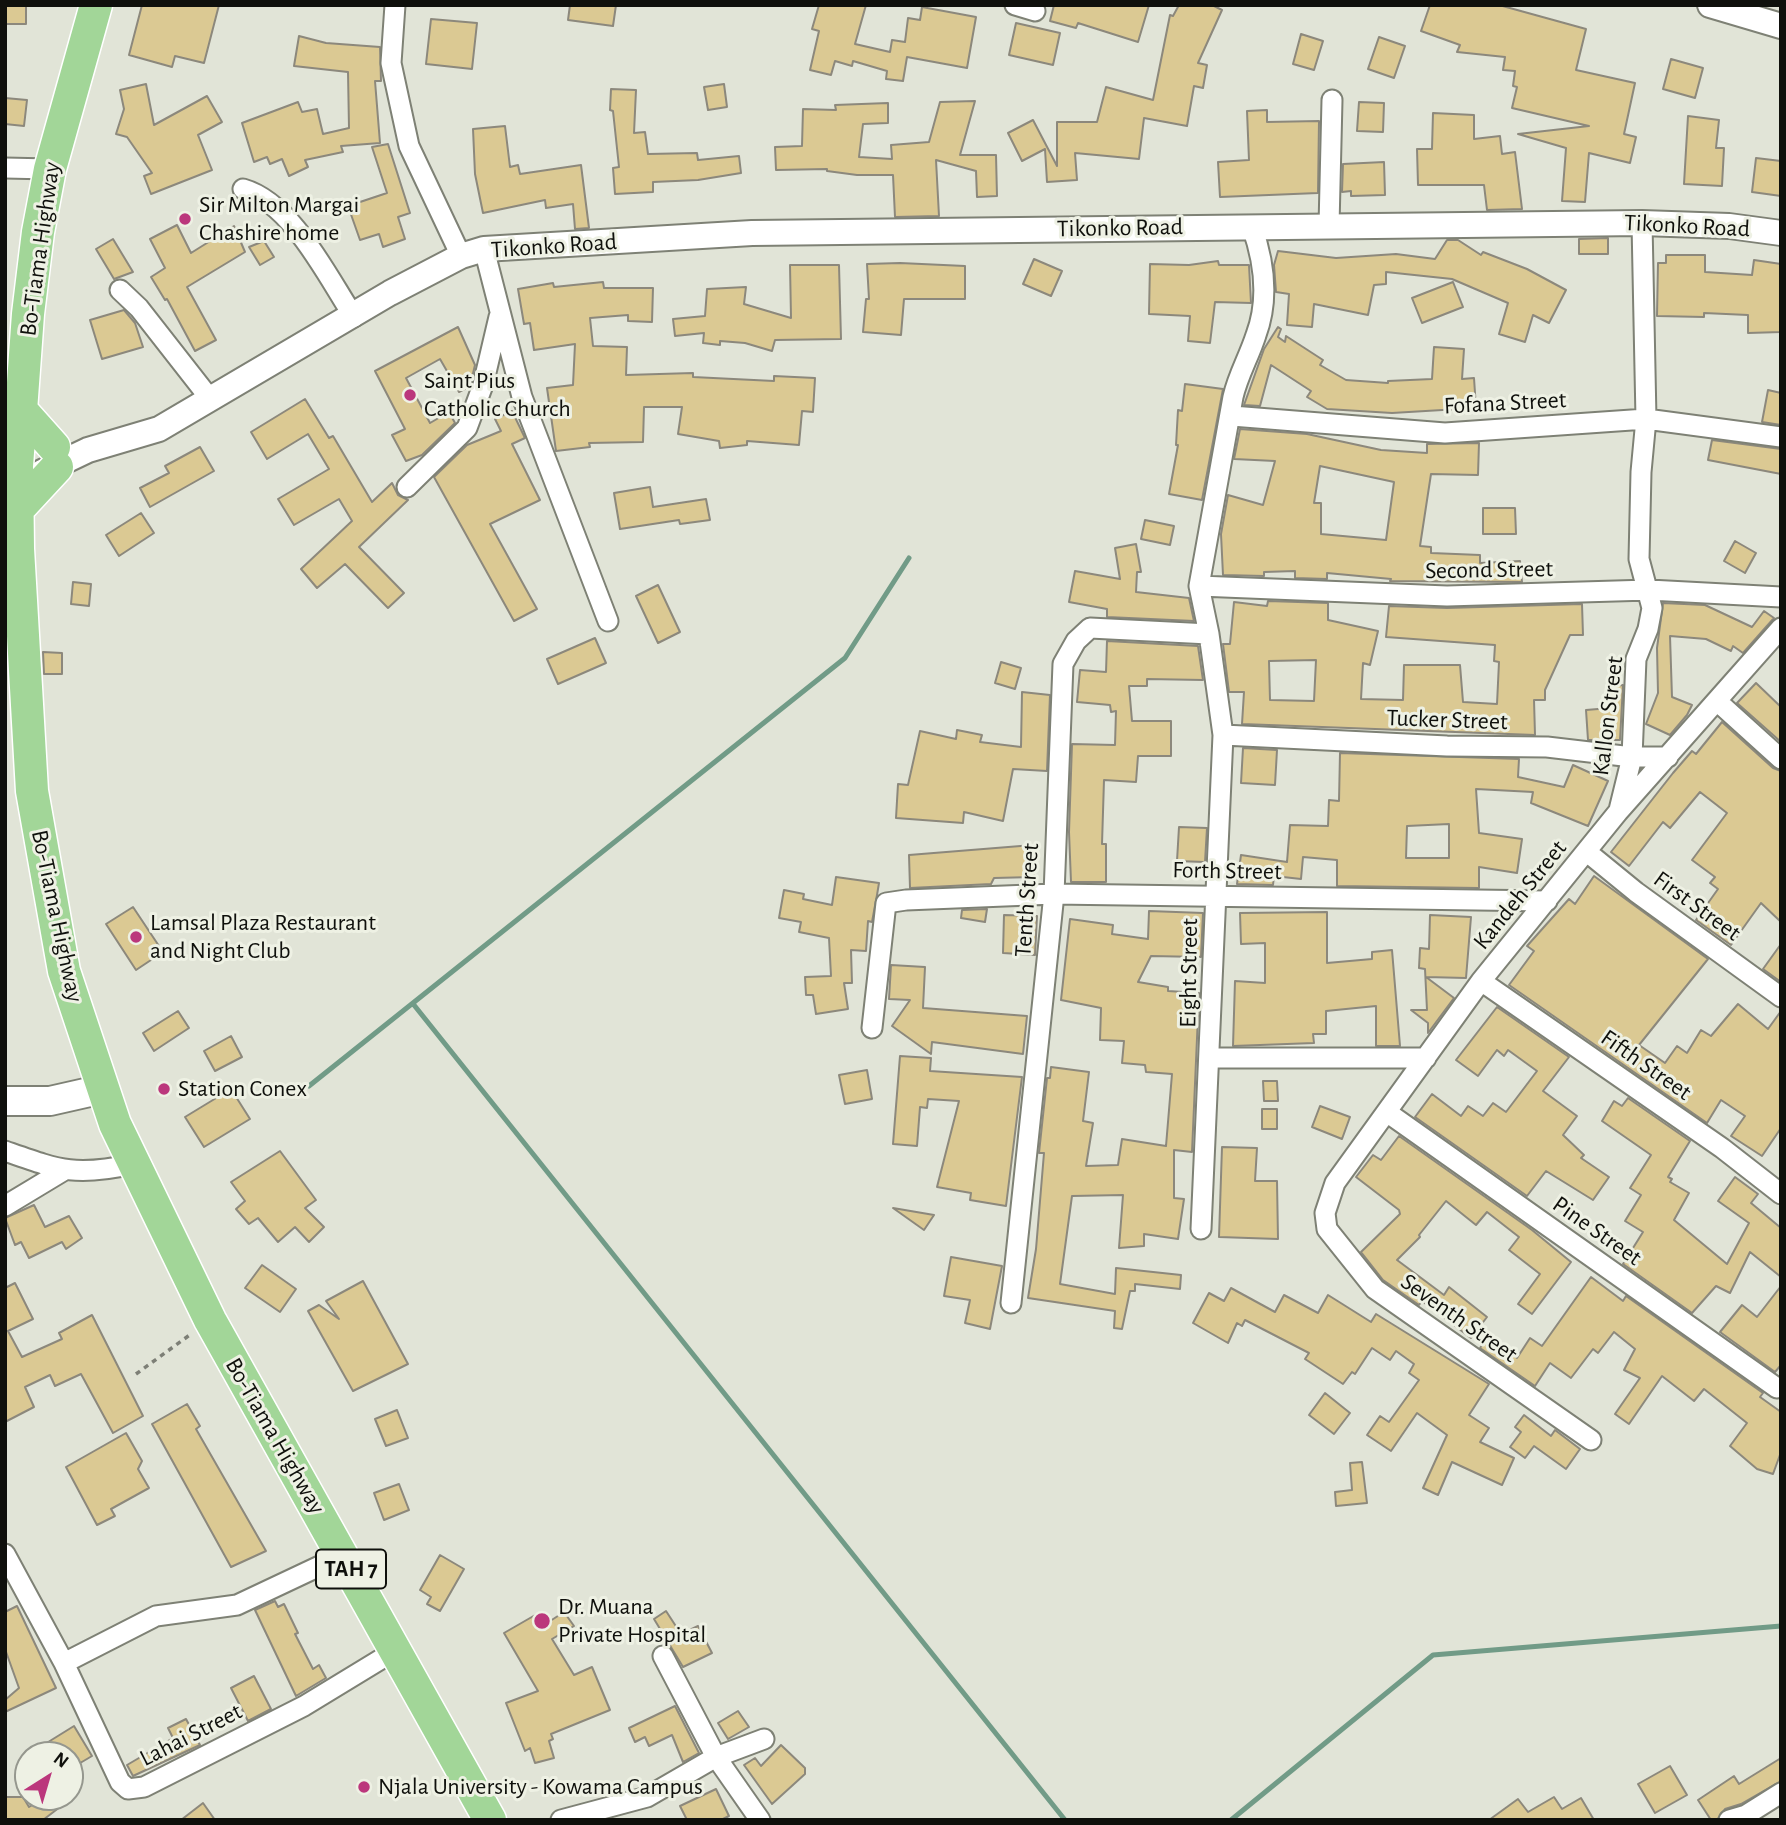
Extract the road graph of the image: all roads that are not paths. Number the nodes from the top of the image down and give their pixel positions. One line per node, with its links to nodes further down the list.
1 (96, 5): 9 (highway, Bo-Tiama Highway / TAH 7)
2 (395, 5): 15 (street)
3 (1014, 5): 5 (street)
4 (1710, 5): 6 (street)
5 (1035, 11)
6 (1781, 26)
7 (1332, 100): 12 (street)
8 (5, 169): 9 (street)
9 (50, 169): 20 (highway, Bo-Tiama Highway / TAH 7)
10 (243, 189): 18 (street)
11 (1642, 223): 12 (street, Tikonko Road); 14 (street, Tikonko Road); 22 (street, Kallon Street)
12 (1329, 226): 13 (street, Tikonko Road)
13 (1252, 227): 15 (street, Tikonko Road); 21 (street)
14 (1781, 233)
15 (472, 253): 17 (street); 18 (street)
16 (120, 290): 19 (street)
17 (499, 316): 26 (street); 32 (street)
18 (354, 317): 19 (street)
19 (211, 400): 24 (street)
20 (21, 410): 24 (highway); 25 (highway, Bo-Tiama Highway / TAH 7)
21 (1232, 416): 22 (street, Fofana Street); 29 (street)
22 (1646, 419): 23 (street, Fofana Street); 30 (street, Kallon Street)
23 (1781, 437)
24 (56, 457): 25 (street); 27 (highway)
25 (18, 464): 27 (highway, Bo-Tiama Highway / TAH 7)
26 (407, 487)
27 (18, 509): 28 (highway, Bo-Tiama Highway / TAH 7)
28 (12, 550): 50 (highway, Bo-Tiama Highway / TAH 7)
29 (1199, 586): 30 (street, Second Street); 34 (street, Eight Street)
30 (1649, 590): 31 (street, Second Street); 37 (street, Kallon Street)
31 (1781, 597)
32 (608, 621)
33 (1781, 628): 35 (street, Kandeh Street)
34 (1209, 635): 36 (street, Eight Street); 42 (street, Tenth Street)
35 (1718, 702): 38 (street, Kandeh Street); 39 (street)
36 (1223, 735): 37 (street, Tucker Street); 43 (street, Eight Street)
37 (1632, 757): 38 (street, Tucker Street); 40 (street, Kallon Street)
38 (1668, 757): 40 (street, Kandeh Street)
39 (1781, 759)
40 (1618, 812): 41 (street, Kandeh Street)
41 (1587, 852): 44 (street, Kandeh Street); 46 (street, First Street)
42 (1054, 894): 43 (street, Forth Street); 47 (street, Forth Street); 60 (street, Tenth Street)
43 (1215, 895): 44 (street, Forth Street); 48 (street, Eight Street)
44 (1547, 901): 45 (street, Kandeh Street)
45 (1481, 981): 49 (street, Kandeh Street); 56 (street, Fifth Street)
46 (1781, 997)
47 (872, 1028)
48 (1211, 1058): 49 (street); 59 (street, Eight Street)
49 (1426, 1058): 52 (street, Kandeh Street)
50 (103, 1089): 51 (main road); 54 (highway, Bo-Tiama Highway / TAH 7)
51 (5, 1101)
52 (1388, 1113): 58 (street, Kandeh Street); 61 (street, Pine Street)
53 (5, 1151): 55 (street)
54 (133, 1164): 55 (street); 64 (highway, Bo-Tiama Highway / TAH 7)
55 (63, 1171): 57 (street)
56 (1781, 1194)
57 (5, 1206)
58 (1325, 1213): 62 (street, Seventh Street)
59 (1201, 1229)
60 (1011, 1303)
61 (1777, 1388)
62 (1591, 1440)
63 (5, 1554): 67 (street, Lahai Street)
64 (343, 1555): 65 (highway, Bo-Tiama Highway / TAH 7); 67 (street)
65 (396, 1650): 67 (street, Lahai Street); 72 (highway, Bo-Tiama Highway / TAH 7)
66 (663, 1656): 69 (street)
67 (64, 1663)
68 (764, 1739): 69 (street)
69 (716, 1757): 73 (street); 74 (street)
70 (1781, 1793): 71 (street)
71 (1741, 1818)
72 (490, 1820)
73 (561, 1820)
74 (760, 1820)

